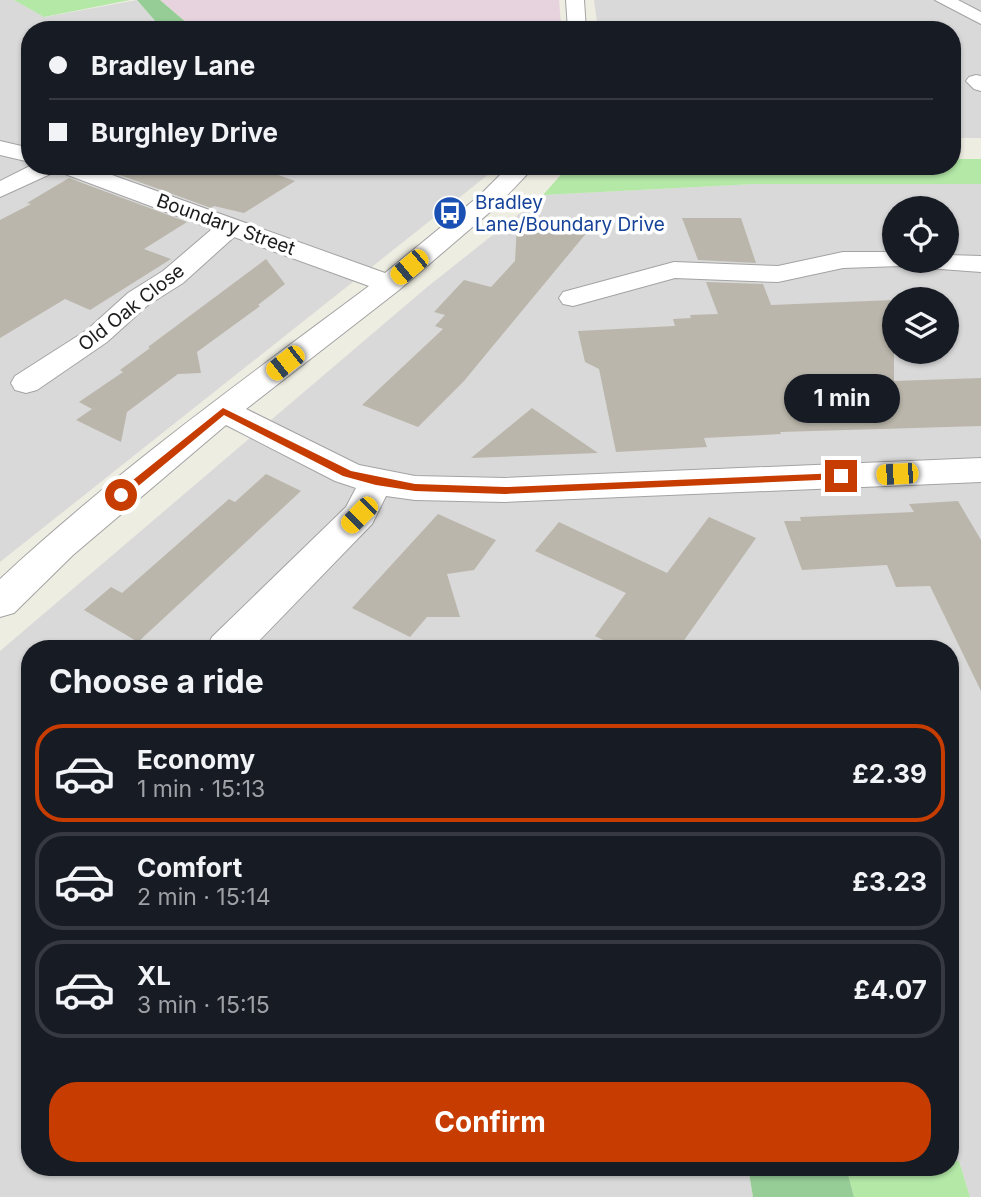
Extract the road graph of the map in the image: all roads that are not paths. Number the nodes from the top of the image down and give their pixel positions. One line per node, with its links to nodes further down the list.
1 (575, 0): 4 (street)
2 (944, 0): 3 (street)
3 (981, 19)
4 (576, 21)
5 (0, 148): 6 (street)
6 (21, 153)
7 (31, 175): 10 (street)
8 (89, 175): 11 (street, Boundary Street)
9 (514, 175): 15 (street)
10 (0, 190)
11 (232, 226): 15 (street, Boundary Street); 17 (street, Old Oak Close)
12 (882, 260): 16 (street)
13 (959, 263): 14 (street)
14 (981, 264)
15 (389, 284): 18 (street)
16 (573, 298)
17 (22, 388)
18 (223, 411): 20 (street); 21 (street)
19 (981, 470): 20 (street)
20 (376, 482): 22 (street)
21 (0, 602)
22 (235, 640)

